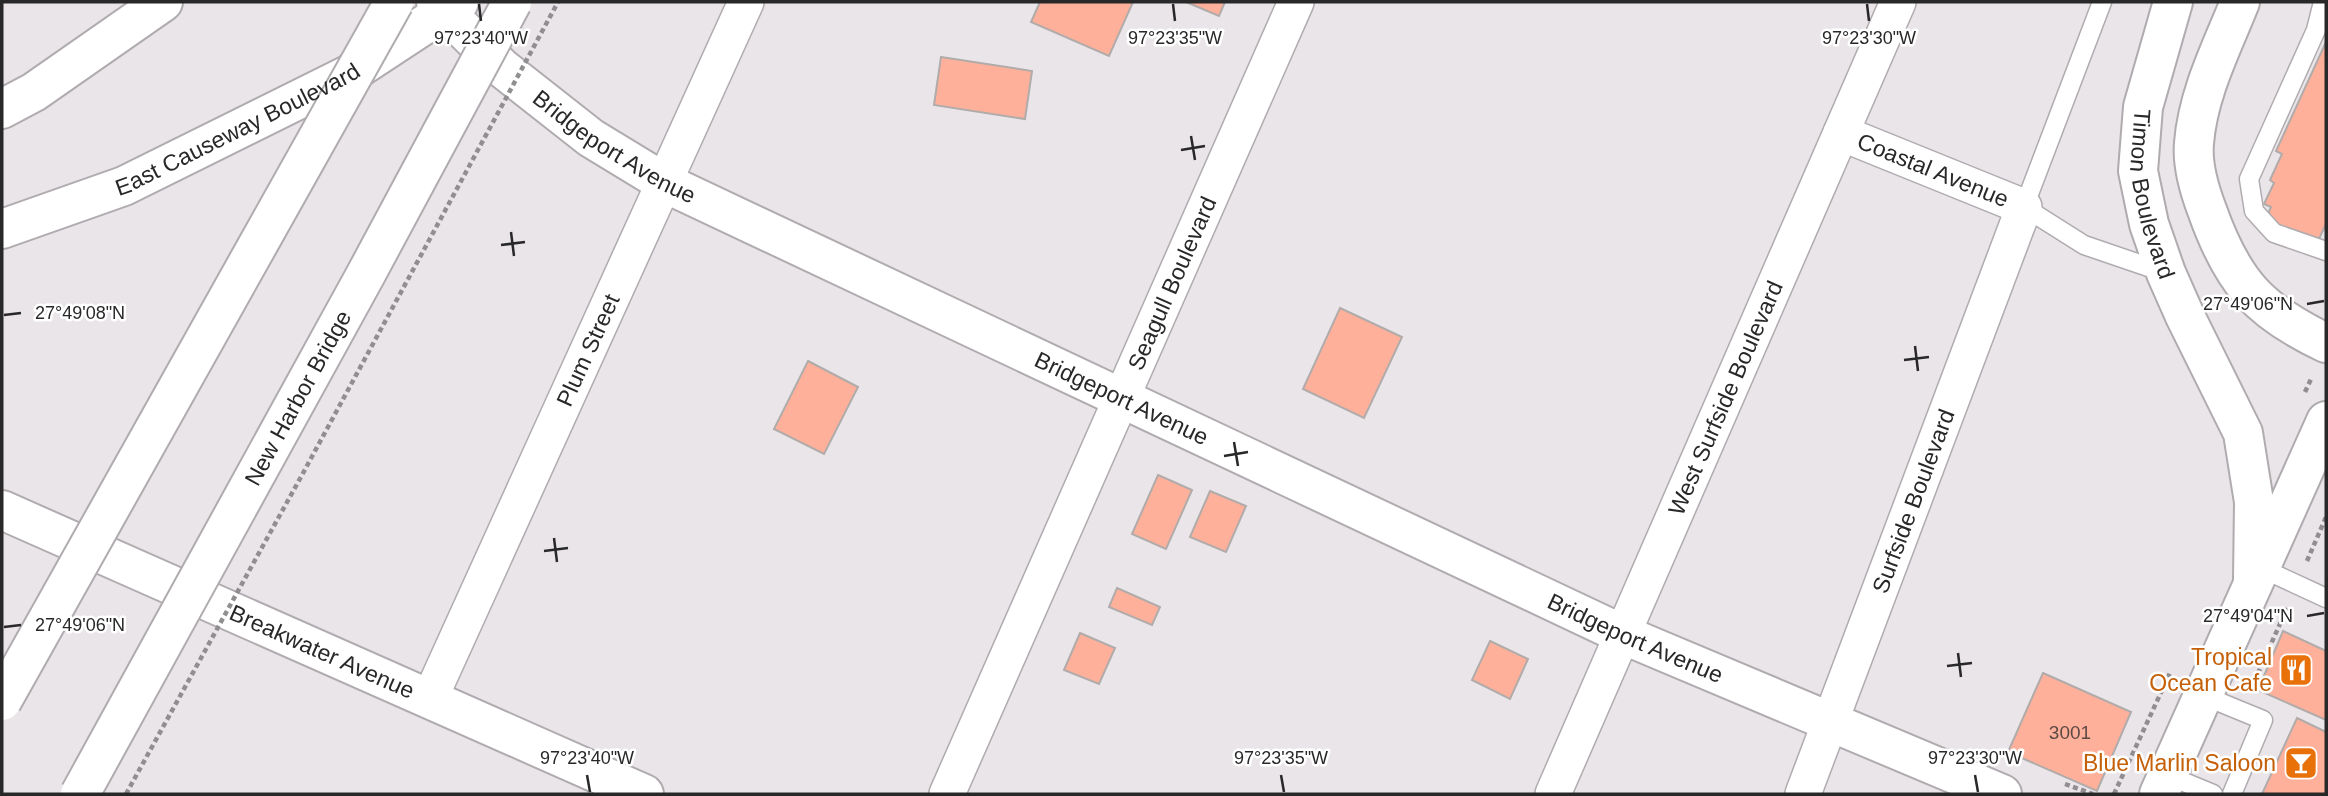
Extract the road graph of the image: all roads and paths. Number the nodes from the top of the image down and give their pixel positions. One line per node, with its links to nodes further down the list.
1 (163, 2): 13 (main road)
2 (394, 2): 33 (main road, bridge)
3 (512, 2): 38 (main road, New Harbor Bridge, bridge)
4 (558, 2): 39 (path, bridge)
5 (746, 2): 15 (street, Plum Street)
6 (1296, 2): 21 (street, Seagull Boulevard)
7 (1898, 2): 14 (street, West Surfside Boulevard)
8 (2102, 2): 16 (lane)
9 (2173, 2): 19 (main road, Timon Boulevard)
10 (2240, 2): 20 (main road)
11 (2323, 2): 18 (lane)
12 (447, 5): 15 (main road, Bridgeport Avenue); 17 (main road, East Causeway Boulevard)
13 (2, 109)
14 (1841, 133): 16 (street, Coastal Avenue); 29 (street, West Surfside Boulevard)
15 (665, 183): 21 (main road, Bridgeport Avenue); 32 (street, Plum Street)
16 (2025, 207): 19 (lane); 35 (street, Surfside Boulevard)
17 (2, 229)
18 (2326, 251)
19 (2166, 273): 26 (main road, Timon Boulevard)
20 (2326, 343)
21 (1122, 400): 29 (main road, Bridgeport Avenue); 41 (street, Seagull Boulevard)
22 (2326, 421): 23 (main road)
23 (2316, 469): 26 (main road)
24 (2, 510): 32 (main road, Breakwater Avenue)
25 (2326, 517): 27 (path)
26 (2256, 573): 27 (lane); 31 (main road)
27 (2297, 584): 28 (lane); 34 (path)
28 (2326, 598)
29 (1624, 635): 35 (main road, Bridgeport Avenue); 42 (street, West Surfside Boulevard)
30 (2172, 669): 46 (path)
31 (2203, 695): 34 (lane); 37 (main road)
32 (430, 698): 40 (main road, Breakwater Avenue)
33 (2, 701)
34 (2242, 710): 48 (lane)
35 (1830, 722): 43 (street, Surfside Boulevard); 44 (main road, Bridgeport Avenue)
36 (2065, 784): 45 (path)
37 (2163, 785): 47 (lane)
38 (80, 794)
39 (126, 794)
40 (644, 794)
41 (947, 794)
42 (1553, 794)
43 (1803, 794)
44 (2001, 794)
45 (2093, 794)
46 (2114, 794)
47 (2213, 794)
48 (2232, 794)

